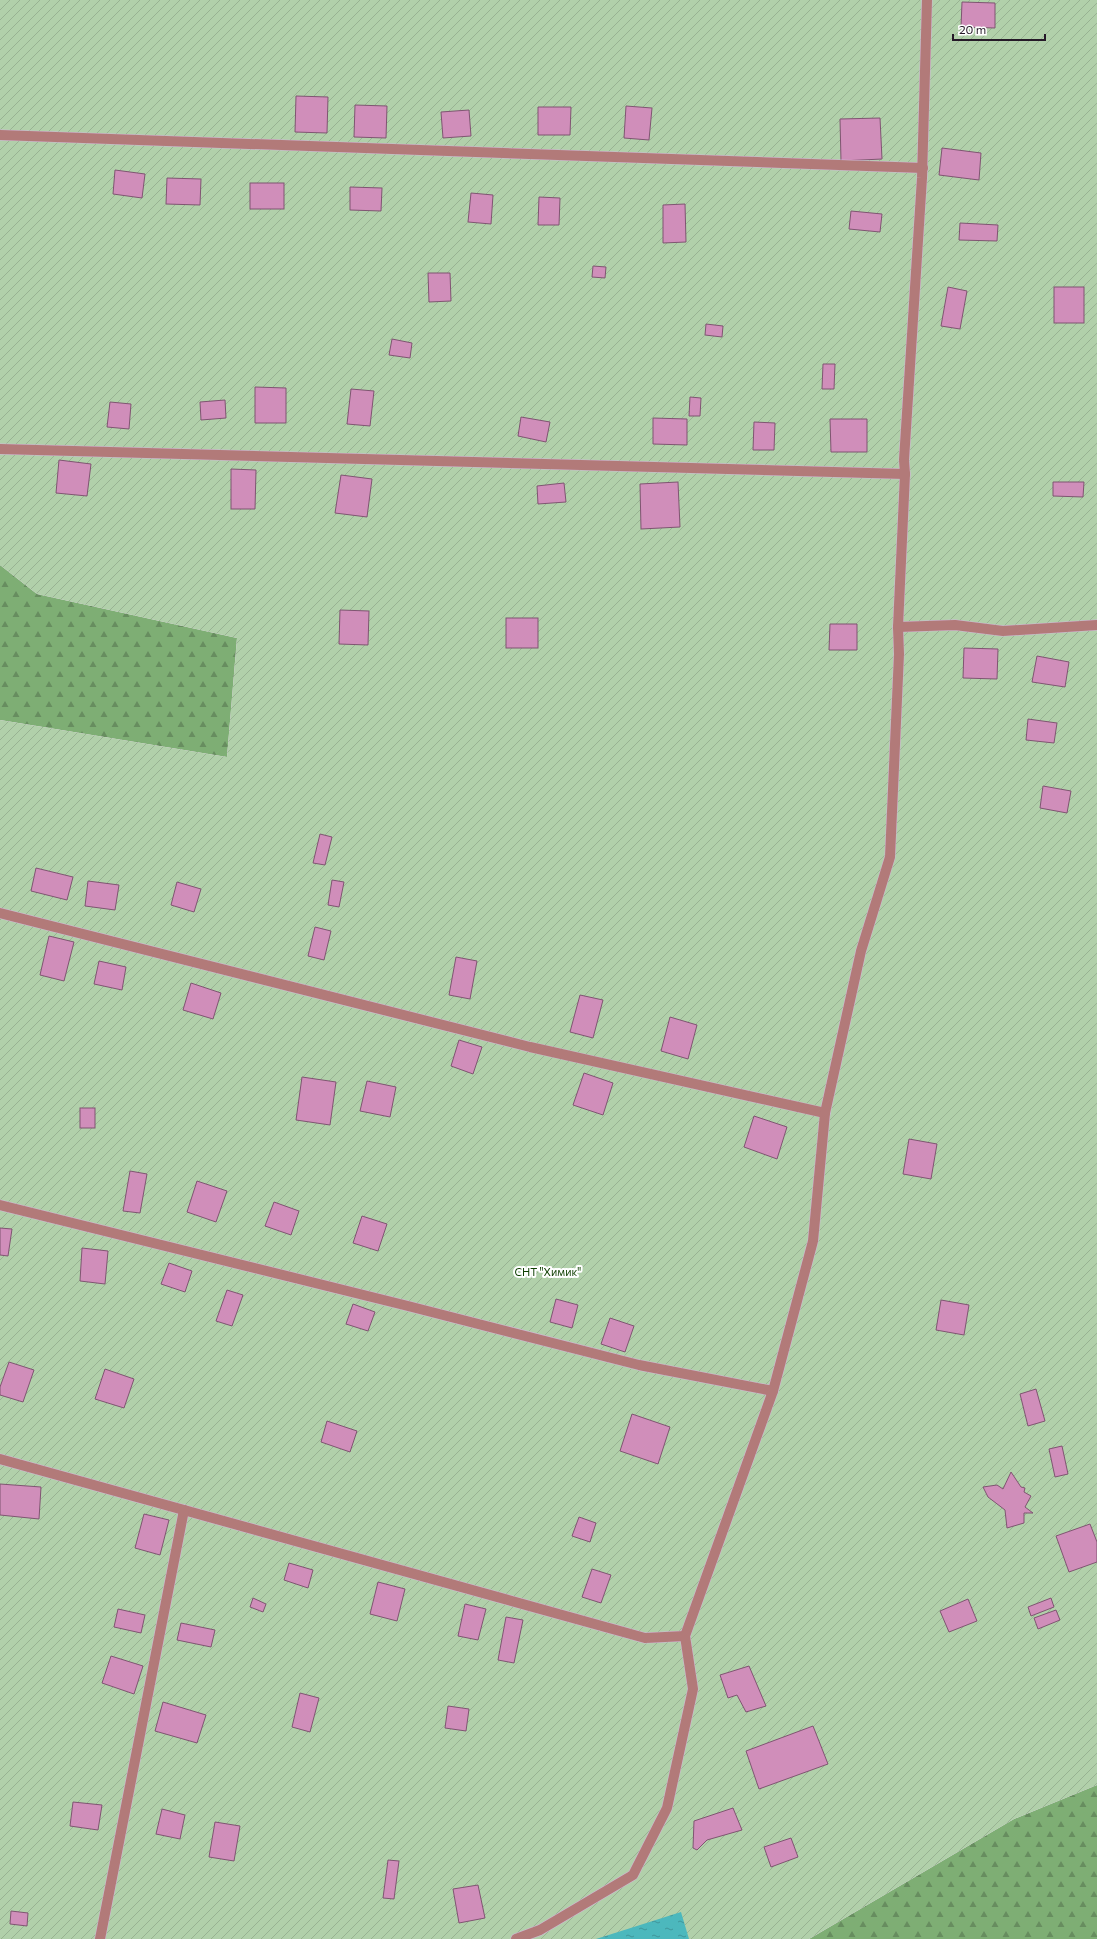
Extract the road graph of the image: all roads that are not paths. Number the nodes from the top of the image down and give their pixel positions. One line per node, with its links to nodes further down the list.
1 (927, 0): 3 (street)
2 (0, 135): 3 (street)
3 (923, 168): 5 (street)
4 (0, 450): 5 (street)
5 (905, 474): 7 (street)
6 (1097, 625): 7 (street)
7 (898, 627): 9 (street)
8 (0, 912): 9 (street)
9 (825, 1113): 11 (street)
10 (0, 1205): 11 (street)
11 (773, 1391): 14 (street)
12 (0, 1459): 13 (street)
13 (184, 1510): 14 (street); 15 (street)
14 (685, 1636): 16 (street)
15 (100, 1939)
16 (516, 1939)

